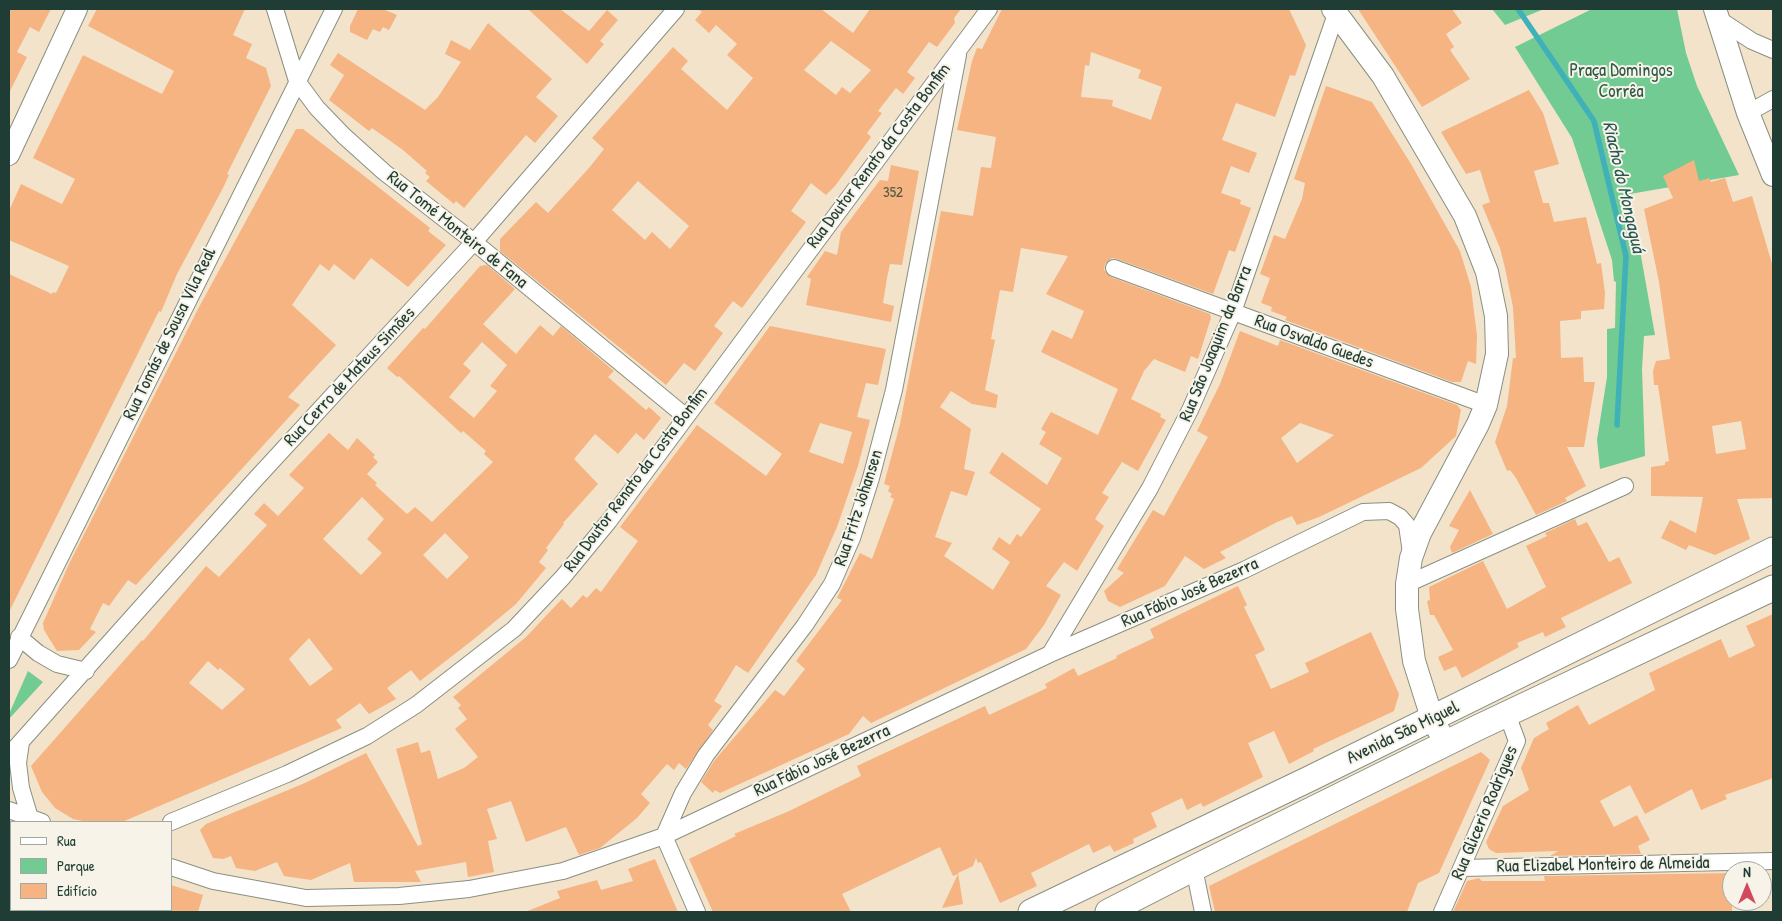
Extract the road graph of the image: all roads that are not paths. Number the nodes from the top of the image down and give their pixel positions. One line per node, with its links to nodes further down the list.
1 (76, 9): 13 (street)
2 (275, 9): 10 (street, Rua Tomé Monteiro de Fana)
3 (334, 9): 10 (street, Rua Tomás de Sousa Vila Real)
4 (676, 9): 15 (street, Rua Cerro de Mateus Simões)
5 (989, 9): 9 (street, Rua Doutor Renato da Costa Bonfim)
6 (1335, 11): 17 (street, Rua São Joaquim da Barra); 18 (main road)
7 (1715, 13): 8 (street); 12 (main road)
8 (1773, 50)
9 (959, 51): 19 (street, Rua Doutor Renato da Costa Bonfim); 37 (street, Rua Fritz Johansen)
10 (296, 81): 15 (street, Rua Tomé Monteiro de Fana); 25 (street, Rua Tomás de Sousa Vila Real)
11 (1773, 99): 12 (street)
12 (1748, 113): 14 (main road)
13 (9, 155)
14 (1773, 175)
15 (474, 242): 19 (street, Rua Tomé Monteiro de Fana); 28 (street, Rua Cerro de Mateus Simões)
16 (1114, 268): 17 (street, Rua Osvaldo Guedes)
17 (1233, 312): 18 (street, Rua Osvaldo Guedes); 26 (street, Rua São Joaquim da Barra)
18 (1486, 405): 22 (main road)
19 (686, 416): 36 (street, Rua Doutor Renato da Costa Bonfim)
20 (1625, 486): 23 (street)
21 (1773, 550): 30 (main road, Avenida São Miguel)
22 (1411, 558): 23 (main road); 26 (street, Rua Fábio José Bezerra)
23 (1407, 584): 30 (main road)
24 (1773, 588): 29 (main road, Avenida São Miguel)
25 (19, 637): 27 (street, Rua Tomás de Sousa Vila Real); 28 (street)
26 (1050, 654): 37 (street, Rua Fábio José Bezerra)
27 (9, 660)
28 (86, 671): 31 (street, Rua Cerro de Mateus Simões)
29 (1507, 714): 32 (main road, Avenida São Miguel); 41 (street, Rua Glicerio Rodrigues)
30 (1432, 718): 32 (main road); 43 (main road, Avenida São Miguel)
31 (21, 742): 33 (street, Rua Cerro de Mateus Simões); 35 (street)
32 (1446, 744): 40 (main road, Avenida São Miguel)
33 (9, 756)
34 (9, 810): 35 (street)
35 (36, 820)
36 (172, 822)
37 (664, 836): 39 (street, Rua Fábio José Bezerra); 42 (street)
38 (1773, 861): 41 (street, Rua Elizabel Monteiro de Almeida)
39 (172, 867)
40 (1194, 868): 44 (main road, Avenida São Miguel); 45 (street)
41 (1462, 868): 46 (street, Rua Glicerio Rodrigues)
42 (697, 912)
43 (1031, 912)
44 (1108, 912)
45 (1202, 912)
46 (1442, 912)

